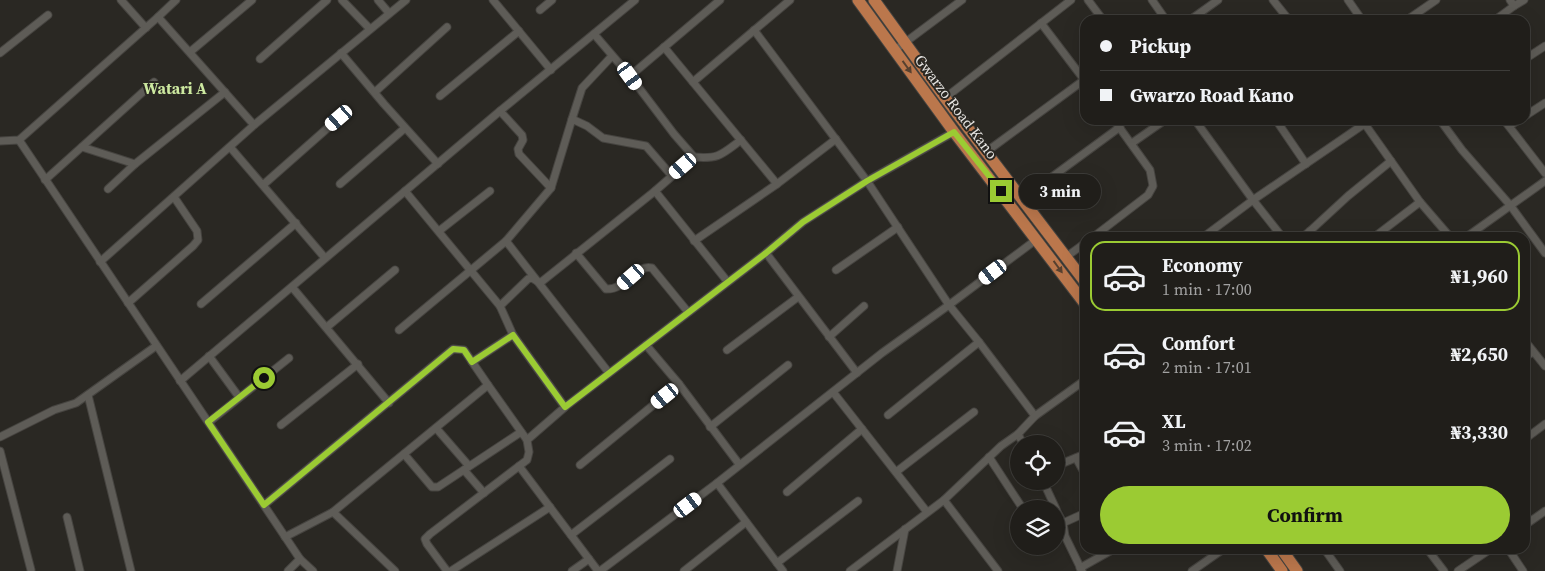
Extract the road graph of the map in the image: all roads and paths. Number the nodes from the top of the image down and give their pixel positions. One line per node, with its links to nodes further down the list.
1 (121, 0): 38 (street)
2 (176, 0): 35 (street)
3 (252, 0): 47 (street)
4 (327, 0): 52 (street)
5 (342, 0): 39 (street)
6 (378, 0): 26 (street)
7 (406, 0): 26 (street)
8 (493, 0): 41 (street)
9 (552, 0): 25 (street)
10 (635, 0): 42 (street)
11 (720, 0): 45 (street)
12 (790, 0): 40 (street)
13 (858, 0): 46 (main road, Gwarzo Road Kano)
14 (874, 0): 43 (main road)
15 (962, 0): 43 (street)
16 (1071, 0): 36 (street)
17 (1088, 0): 28 (street)
18 (1152, 0): 29 (street)
19 (1217, 0): 30 (street)
20 (1273, 0): 31 (street)
21 (1348, 0): 32 (street)
22 (1436, 0): 33 (street)
23 (1524, 0): 24 (street)
24 (1512, 3): 34 (street)
25 (540, 10)
26 (389, 13): 39 (street)
27 (48, 15): 48 (street)
28 (1099, 15)
29 (1162, 15)
30 (1197, 15)
31 (1285, 15)
32 (1358, 15)
33 (1414, 15)
34 (1500, 15)
35 (158, 17): 38 (street); 47 (street)
36 (1041, 23): 54 (street); 62 (street)
37 (447, 27): 60 (street)
38 (146, 28): 80 (street)
39 (370, 29): 49 (street)
40 (754, 30): 57 (street); 79 (street)
41 (519, 31): 53 (street); 61 (street)
42 (594, 34): 50 (street); 53 (street)
43 (904, 43): 46 (street); 62 (main road)
44 (1545, 46): 51 (street)
45 (664, 47): 55 (street); 57 (street)
46 (894, 50): 78 (main road, Gwarzo Road Kano, one-way to 78)
47 (190, 52): 59 (street)
48 (0, 53)
49 (341, 53): 60 (street); 68 (street)
50 (612, 56): 55 (street); 67 (street)
51 (1530, 56)
52 (260, 59)
53 (551, 70): 64 (street)
54 (1080, 75)
55 (630, 76): 87 (street)
56 (154, 82): 84 (street)
57 (693, 82): 81 (street)
58 (1080, 83): 86 (street)
59 (225, 92): 68 (street); 89 (street)
60 (375, 92): 77 (street)
61 (440, 96)
62 (944, 98): 86 (main road)
63 (1545, 103): 65 (street)
64 (500, 111): 90 (street); 101 (street)
65 (1530, 113)
66 (339, 118): 99 (street)
67 (572, 120): 93 (street); 101 (street)
68 (254, 125): 85 (street)
69 (1158, 125): 83 (street)
70 (1199, 125): 107 (street)
71 (1279, 125): 91 (street)
72 (1360, 125): 91 (street)
73 (1368, 125): 88 (street)
74 (1444, 125): 109 (street)
75 (1509, 125): 92 (street)
76 (1120, 127): 83 (street); 106 (street)
77 (405, 128): 90 (street); 97 (street)
78 (954, 132): 95 (street); 122 (main road, Gwarzo Road Kano)
79 (836, 139): 95 (street); 98 (street)
80 (19, 140): 82 (street); 94 (street)
81 (741, 140): 87 (street); 98 (street)
82 (0, 141)
83 (1132, 143): 113 (street)
84 (82, 147): 89 (street); 94 (street)
85 (230, 147): 99 (street); 105 (street)
86 (986, 152): 106 (main road)
87 (694, 157): 93 (street)
88 (1391, 161): 108 (street); 116 (street)
89 (135, 164): 100 (street)
90 (438, 164): 103 (street)
91 (1306, 164): 107 (street)
92 (1545, 173)
93 (672, 176): 104 (street)
94 (45, 180): 131 (street)
95 (867, 181): 111 (street); 126 (street)
96 (1545, 181): 109 (street)
97 (340, 184)
98 (778, 184): 124 (street)
99 (263, 185): 110 (street)
100 (108, 188)
101 (551, 188): 123 (street)
102 (490, 190): 112 (street)
103 (405, 191): 112 (street); 130 (street)
104 (655, 191): 124 (street); 128 (street)
105 (174, 197): 131 (street); 141 (street)
106 (1022, 199): 129 (main road)
107 (1253, 200): 114 (street); 115 (street)
108 (1420, 202): 117 (street); 118 (street)
109 (1510, 205): 119 (street); 120 (street)
110 (296, 224): 130 (street); 142 (street)
111 (898, 227): 134 (street); 143 (street)
112 (439, 232): 133 (street)
113 (1100, 232)
114 (1210, 232)
115 (1278, 232)
116 (1315, 232)
117 (1381, 232)
118 (1445, 232)
119 (1474, 232)
120 (1530, 232)
121 (1530, 232): 127 (street)
122 (1037, 238): 140 (main road, Gwarzo Road Kano, one-way to 140); 143 (street)
123 (506, 240): 133 (street); 137 (street)
124 (694, 241): 136 (street)
125 (1080, 247): 129 (street)
126 (766, 253): 136 (street); 139 (street)
127 (1545, 253)
128 (576, 254): 137 (street); 146 (street)
129 (1066, 257): 135 (main road)
130 (325, 258): 138 (street)
131 (100, 262): 141 (street)
132 (395, 270): 147 (street)
133 (471, 270): 144 (street); 148 (street)
134 (836, 270)
135 (1080, 275)
136 (727, 282): 146 (street)
137 (540, 283): 144 (street); 164 (street)
138 (292, 287): 147 (street); 158 (street)
139 (798, 297): 150 (street); 155 (street)
140 (1080, 297)
141 (128, 303): 153 (street)
142 (201, 304)
143 (949, 305): 151 (street); 165 (street)
144 (500, 306): 149 (street)
145 (864, 306): 150 (street)
146 (688, 312): 152 (street)
147 (327, 327): 161 (street)
148 (399, 330)
149 (513, 335): 160 (street); 174 (street)
150 (829, 337): 165 (street)
151 (979, 342): 176 (street); 177 (street)
152 (646, 345): 164 (street); 167 (street)
153 (156, 346): 166 (street); 171 (street)
154 (1530, 348): 156 (street)
155 (727, 350)
156 (1533, 352): 157 (street); 163 (street)
157 (1530, 354)
158 (209, 356): 166 (street); 172 (street)
159 (289, 358): 172 (street)
160 (472, 362): 169 (street); 173 (street)
161 (358, 364): 173 (street); 180 (street)
162 (788, 365): 181 (street)
163 (1545, 366)
164 (609, 373): 174 (street)
165 (857, 373): 170 (street)
166 (180, 381): 178 (street)
167 (679, 384): 181 (street); 196 (street)
168 (1080, 384): 177 (street)
169 (488, 385): 182 (street); 184 (street)
170 (833, 392): 183 (street); 197 (street)
171 (88, 396): 187 (street); 236 (street)
172 (240, 397): 178 (street)
173 (389, 403): 208 (street)
174 (565, 407): 188 (street)
175 (974, 412): 201 (street)
176 (888, 415)
177 (1035, 416): 185 (street)
178 (208, 422): 208 (street)
179 (1545, 424): 186 (street)
180 (281, 425)
181 (710, 427): 197 (street)
182 (436, 428): 190 (street); 200 (street)
183 (862, 429): 201 (street); 203 (street)
184 (521, 432): 188 (street); 200 (street)
185 (1018, 434): 192 (street)
186 (1530, 435)
187 (0, 437)
188 (527, 440): 199 (street)
189 (0, 451): 234 (street)
190 (404, 454): 200 (street); 211 (street)
191 (1080, 456): 193 (street)
192 (989, 457): 205 (street); 206 (street)
193 (1076, 458): 195 (street); 198 (street)
194 (670, 459): 219 (street)
195 (1065, 462)
196 (580, 464)
197 (739, 464): 202 (street)
198 (1080, 465)
199 (519, 466): 204 (street); 209 (street)
200 (467, 468): 204 (street)
201 (896, 472): 212 (street)
202 (717, 483): 215 (street); 242 (street)
203 (787, 492)
204 (484, 493): 240 (street)
205 (944, 500): 212 (street); 247 (street)
206 (1017, 500)
207 (858, 501): 232 (street)
208 (264, 505): 221 (street)
209 (550, 507): 219 (street); 240 (street)
210 (1545, 511): 217 (street)
211 (333, 512): 221 (street); 239 (street)
212 (927, 512): 218 (street)
213 (1080, 515): 216 (street)
214 (66, 517): 235 (street)
215 (746, 522): 232 (street); 243 (street)
216 (1065, 522)
217 (1530, 522)
218 (905, 529): 245 (street); 246 (street)
219 (571, 536): 231 (street)
220 (1065, 536): 233 (street)
221 (285, 538): 230 (street)
222 (1105, 554): 233 (street)
223 (1216, 554): 248 (street)
224 (1270, 554): 249 (main road)
225 (1285, 554): 250 (main road)
226 (1328, 554): 251 (street)
227 (1431, 554): 252 (street)
228 (1483, 554): 253 (street)
229 (1512, 554): 254 (street)
230 (300, 559): 237 (street); 238 (street)
231 (589, 559): 241 (street); 242 (street)
232 (777, 563): 244 (street)
233 (1081, 569)
234 (31, 570)
235 (80, 571)
236 (131, 571)
237 (288, 571)
238 (313, 571)
239 (395, 571)
240 (449, 571)
241 (572, 571)
242 (599, 571)
243 (684, 571)
244 (782, 571)
245 (850, 571)
246 (897, 571)
247 (998, 571)
248 (1192, 571)
249 (1282, 571)
250 (1297, 571)
251 (1340, 571)
252 (1444, 571)
253 (1458, 571)
254 (1523, 571)

